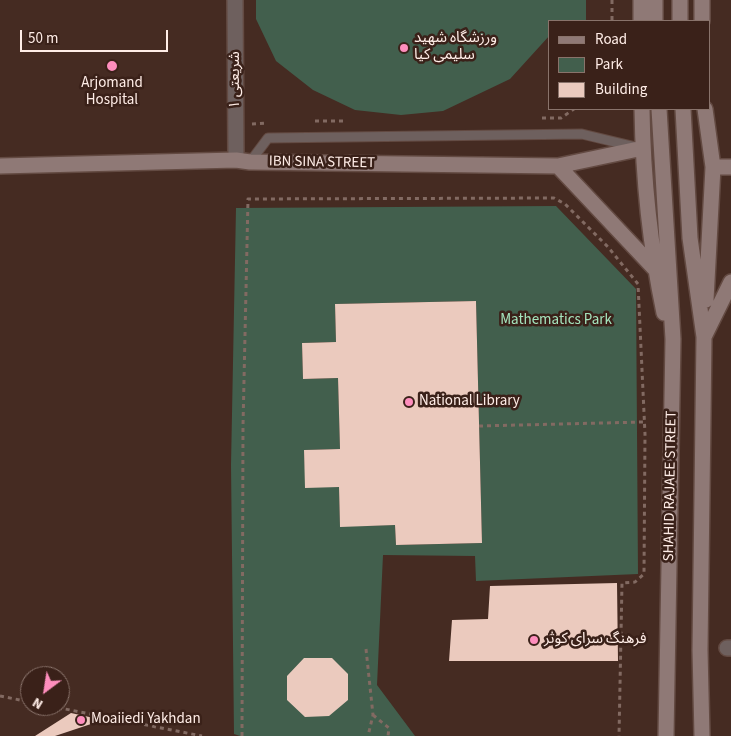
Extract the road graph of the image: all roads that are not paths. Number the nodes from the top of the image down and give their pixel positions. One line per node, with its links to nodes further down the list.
1 (236, 0): 15 (street, شریعتی ۱)
2 (641, 0): 6 (main road)
3 (655, 0): 7 (main road)
4 (680, 0): 8 (main road)
5 (702, 0): 9 (main road)
6 (641, 20)
7 (655, 20)
8 (680, 20)
9 (702, 20)
10 (642, 110): 14 (main road)
11 (658, 110): 23 (main road, SHAHID RAJAEE STREET)
12 (683, 110): 22 (main road, SHAHID RAJAEE STREET)
13 (705, 110): 19 (main road)
14 (643, 148): 15 (lane); 17 (main road, IBN SINA STREET); 20 (main road)
15 (243, 161): 16 (main road, IBN SINA STREET); 17 (main road, IBN SINA STREET)
16 (0, 166)
17 (558, 166): 20 (main road)
18 (731, 166): 19 (main road)
19 (713, 167): 22 (main road)
20 (655, 268): 23 (main road)
21 (731, 282): 22 (main road)
22 (704, 337): 25 (main road, SHAHID RAJAEE STREET)
23 (673, 357): 24 (main road, SHAHID RAJAEE STREET)
24 (666, 736)
25 (702, 736)

